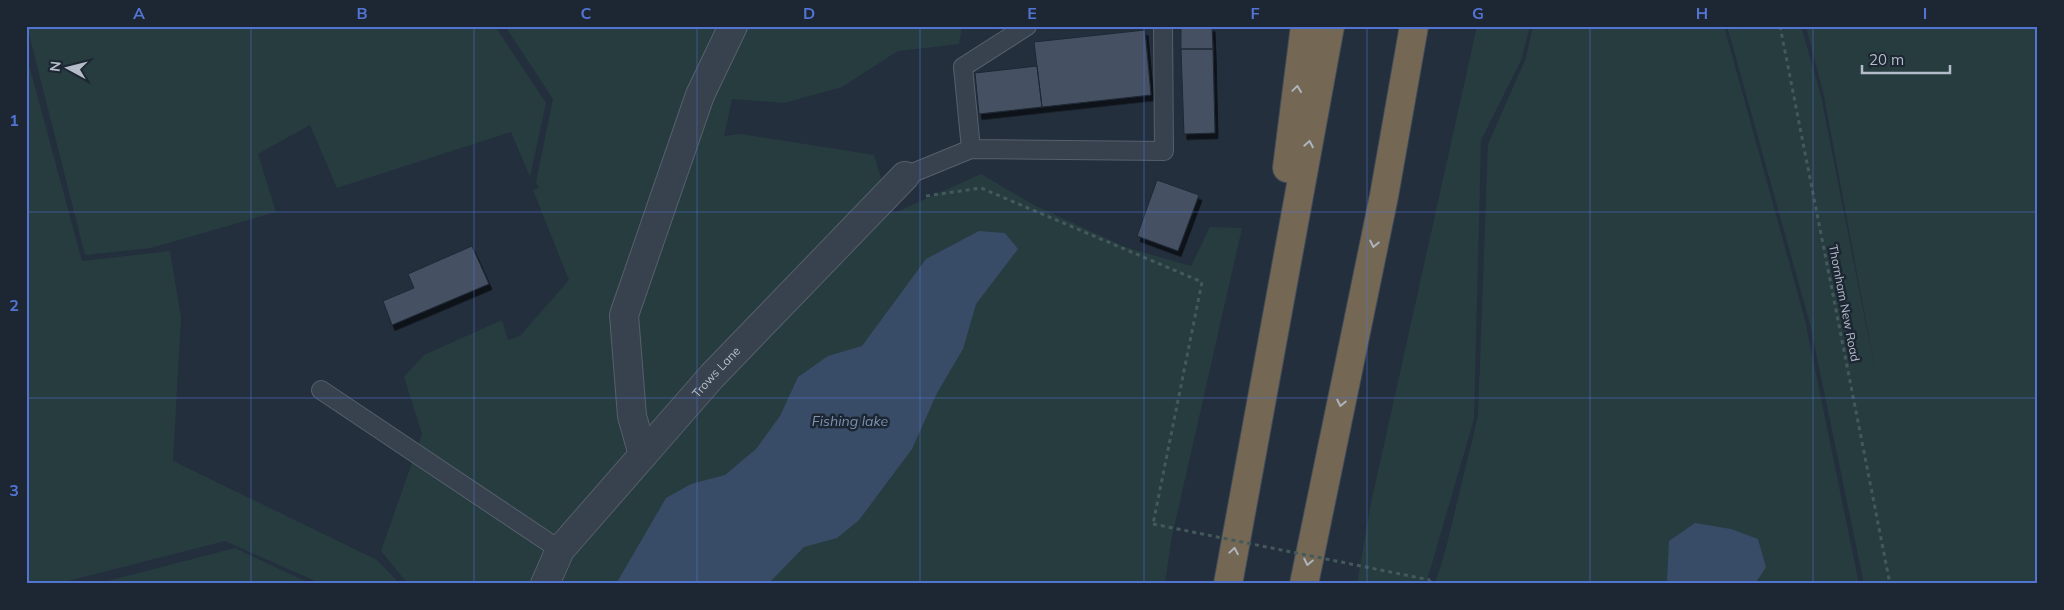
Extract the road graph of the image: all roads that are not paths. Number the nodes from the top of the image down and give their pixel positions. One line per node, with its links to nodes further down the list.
1 (733, 26): 12 (street)
2 (1027, 26): 8 (lane)
3 (1163, 26): 8 (lane)
4 (1305, 26): 13 (highway, one-way to 4)
5 (1330, 26): 13 (highway, one-way to 5)
6 (1414, 26): 10 (highway)
7 (1425, 26): 10 (highway)
8 (971, 149): 9 (lane)
9 (905, 176): 12 (street, Trows Lane)
10 (1384, 196): 17 (highway, one-way to 17)
11 (321, 390): 14 (lane)
12 (643, 455): 14 (street, Trows Lane)
13 (1240, 519): 16 (highway, one-way to 13)
14 (560, 550): 15 (street, Trows Lane)
15 (545, 584)
16 (1228, 584)
17 (1304, 584)

